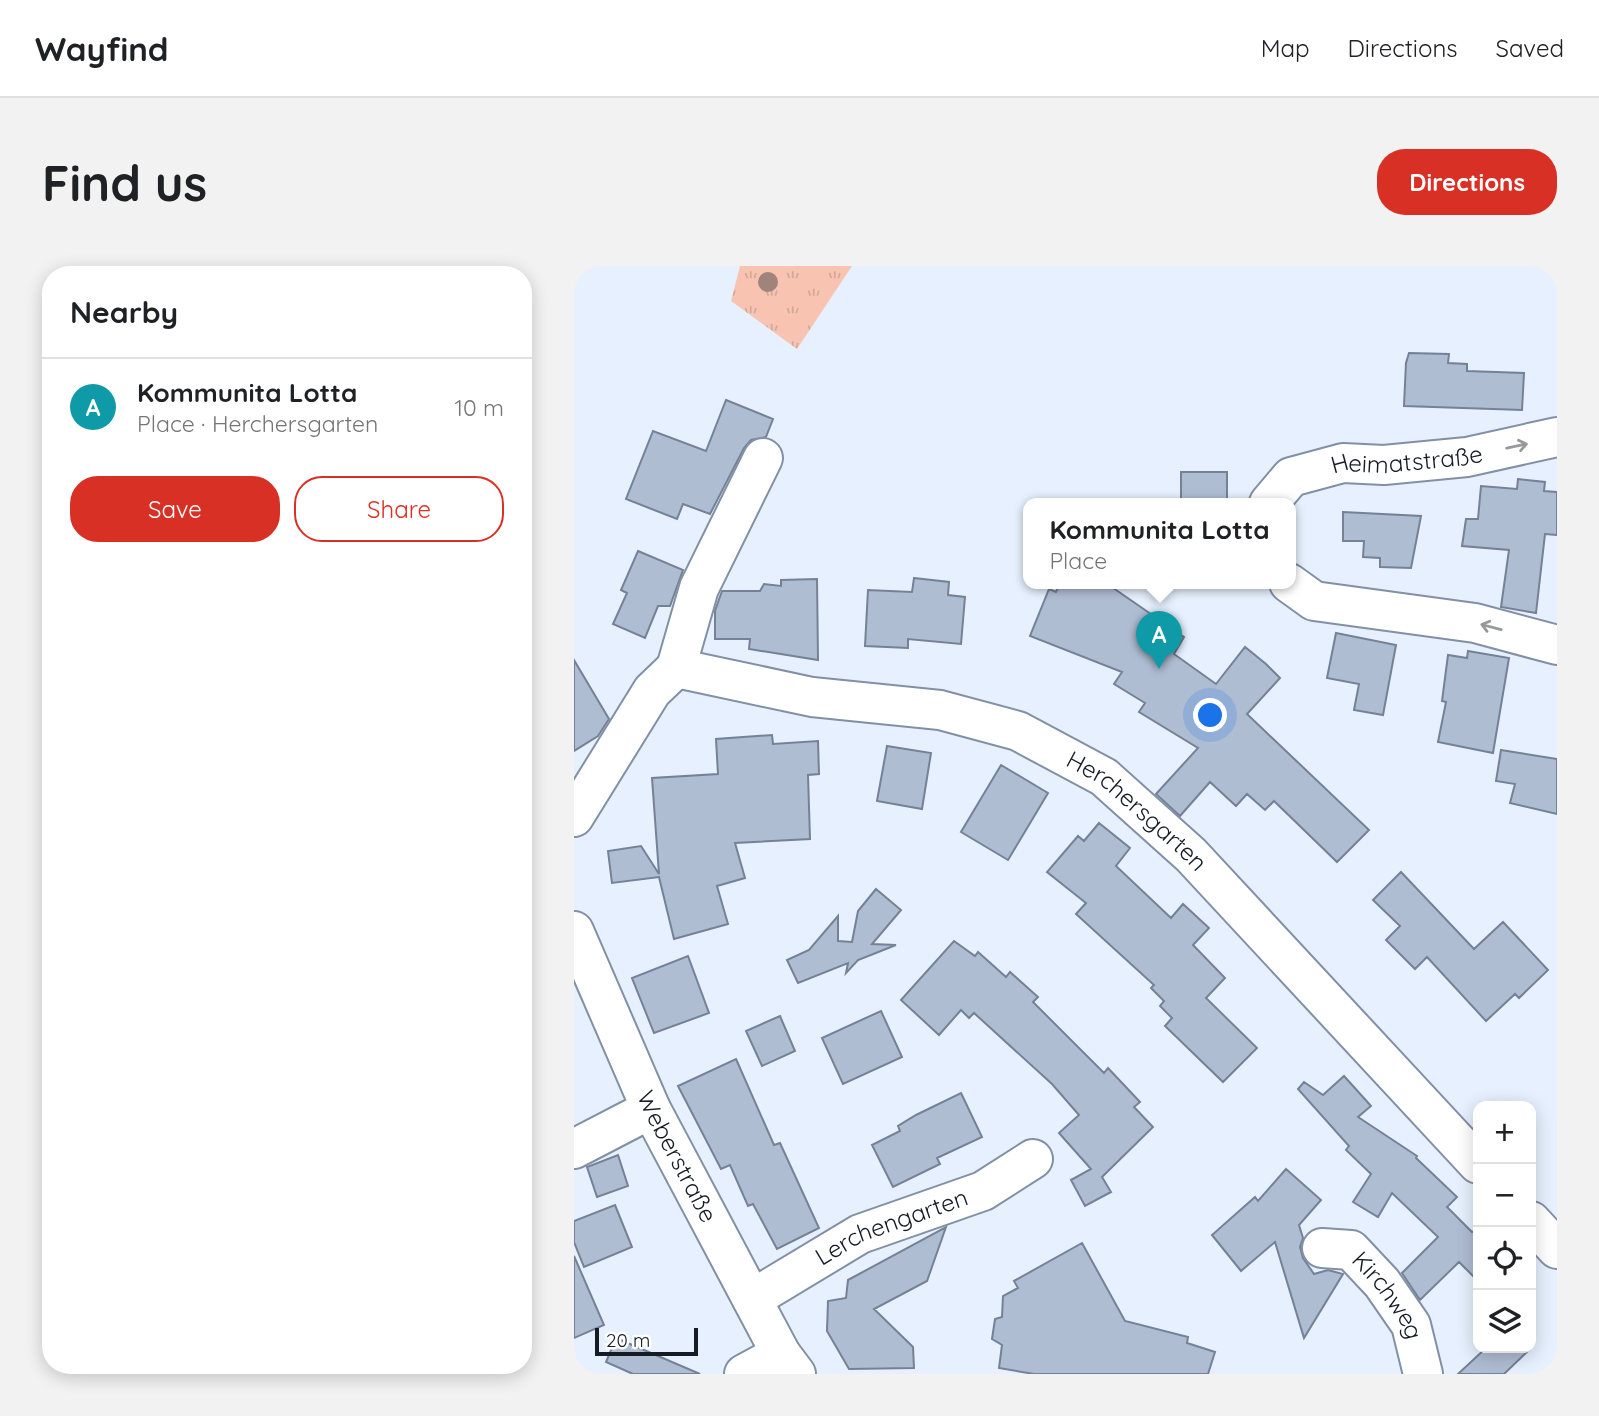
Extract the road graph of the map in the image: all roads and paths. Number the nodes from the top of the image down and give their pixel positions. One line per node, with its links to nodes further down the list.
1 (1557, 437): 3 (street, Heimatstraße, one-way to 1)
2 (762, 458): 6 (street)
3 (1273, 498)
4 (1296, 588): 5 (street, one-way to 4)
5 (1557, 645)
6 (676, 668): 7 (street); 12 (street, Herchersgarten)
7 (574, 817)
8 (574, 931): 9 (street, Weberstraße)
9 (651, 1109): 10 (street); 16 (street, Weberstraße)
10 (574, 1149)
11 (1033, 1159): 16 (street, Lerchengarten)
12 (1473, 1159)
13 (1536, 1226): 15 (street)
14 (1322, 1248): 19 (street, Kirchweg)
15 (1557, 1249)
16 (752, 1299): 17 (street, Weberstraße)
17 (789, 1364): 18 (street)
18 (744, 1374)
19 (1423, 1374)

